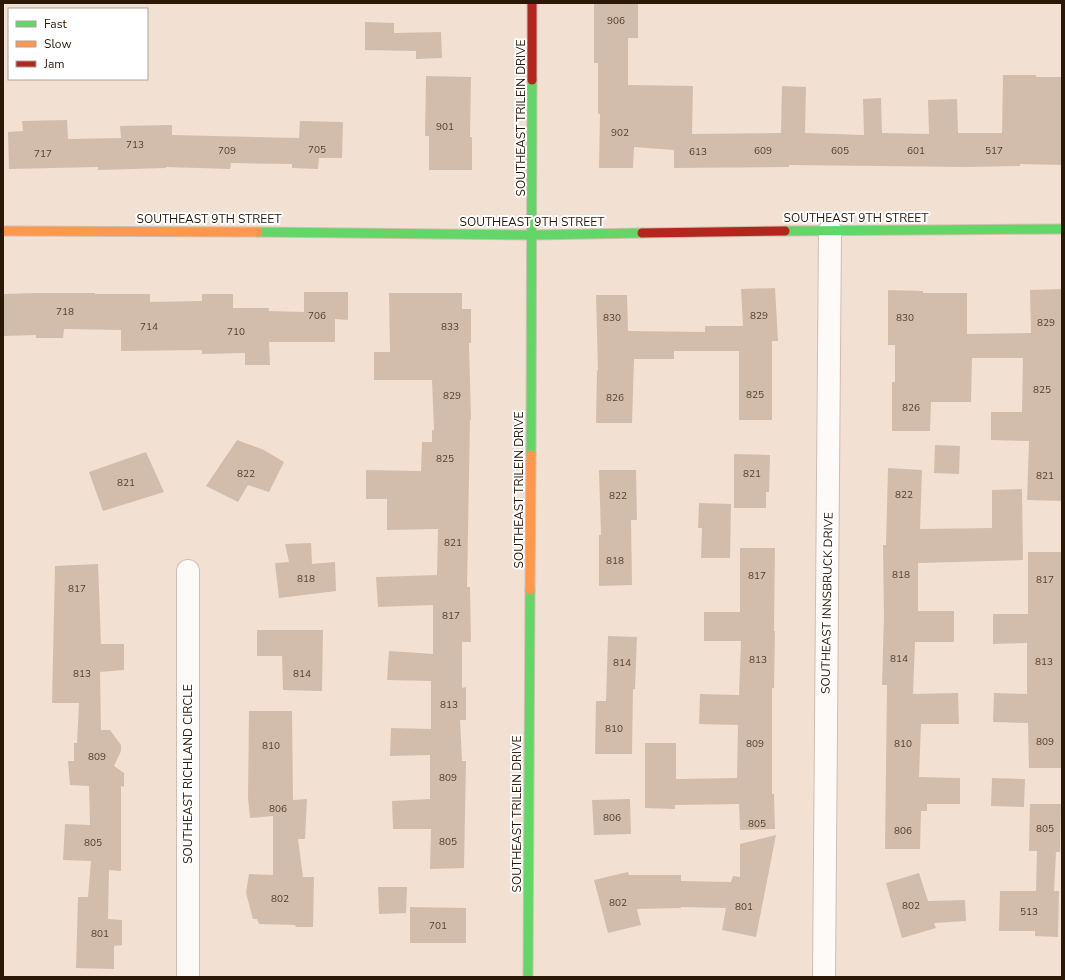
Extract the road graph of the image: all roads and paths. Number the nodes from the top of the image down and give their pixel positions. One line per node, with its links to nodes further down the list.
1 (532, 3): 5 (street, SOUTHEAST TRILEIN DRIVE)
2 (1062, 229): 3 (street, SOUTHEAST 9TH STREET)
3 (830, 230): 5 (street, SOUTHEAST 9TH STREET); 9 (street, SOUTHEAST INNSBRUCK DRIVE)
4 (3, 231): 5 (street, SOUTHEAST 9TH STREET)
5 (533, 235): 8 (street, SOUTHEAST TRILEIN DRIVE)
6 (188, 570): 7 (street, SOUTHEAST RICHLAND CIRCLE)
7 (188, 977)
8 (528, 977)
9 (824, 977)

